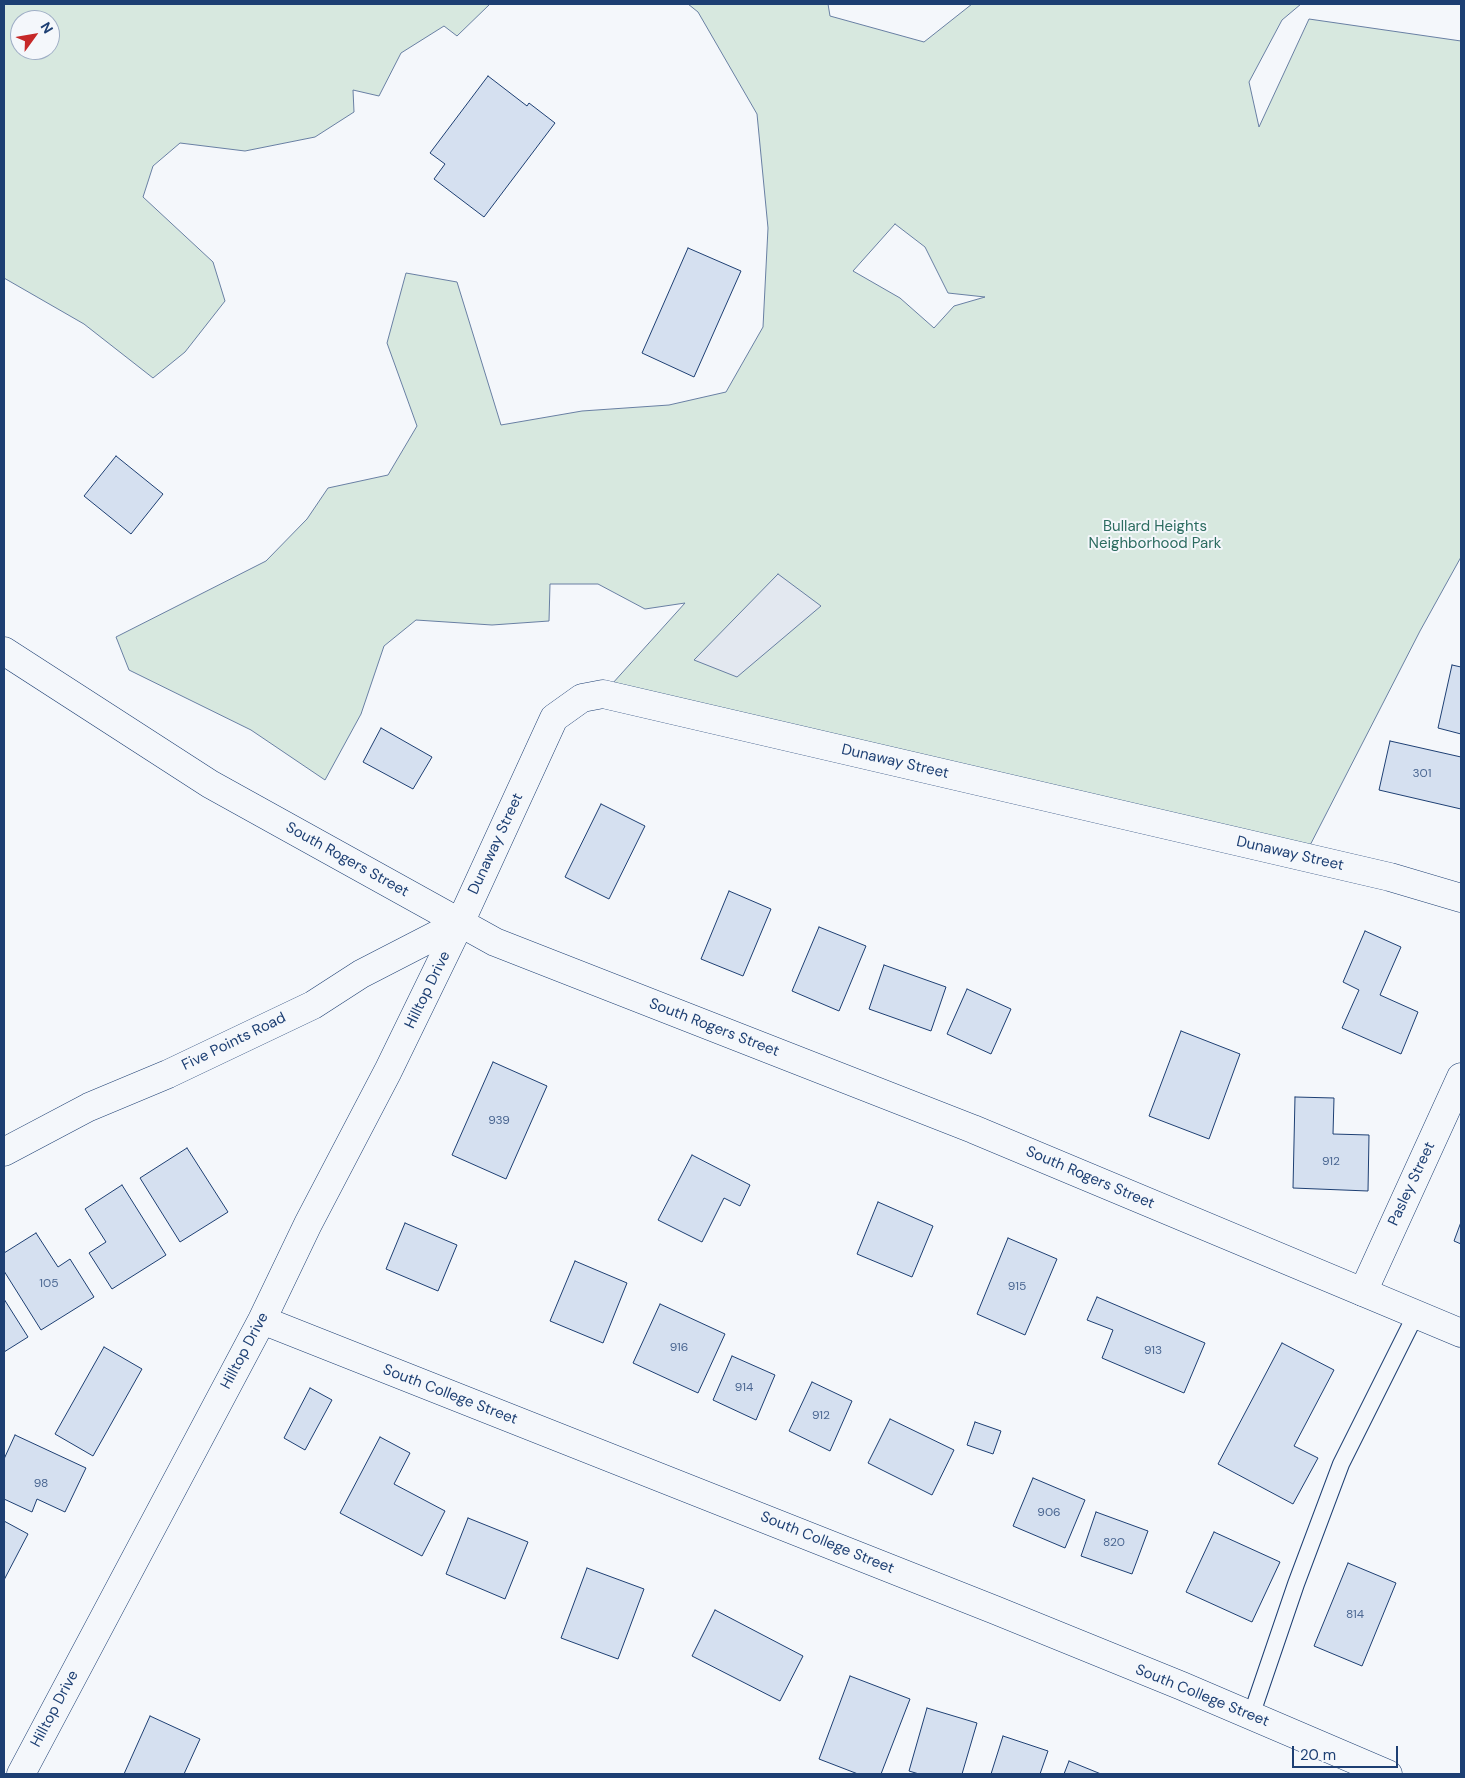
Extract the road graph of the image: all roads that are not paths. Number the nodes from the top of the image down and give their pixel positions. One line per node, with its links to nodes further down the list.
1 (4, 651): 3 (street, South Rogers Street)
2 (1461, 898): 3 (street, Dunaway Street)
3 (460, 923): 5 (street, Five Points Road); 6 (street, South Rogers Street); 8 (street, Hilltop Drive)
4 (1461, 1077): 6 (street, Pasley Street)
5 (4, 1152)
6 (1363, 1292): 7 (street, South Rogers Street)
7 (1416, 1314): 9 (street, South Rogers Street); 10 (lane)
8 (262, 1320): 10 (street, South College Street); 11 (street, Hilltop Drive)
9 (1461, 1332)
10 (1251, 1716): 12 (street, South College Street)
11 (25, 1773)
12 (1388, 1774)

